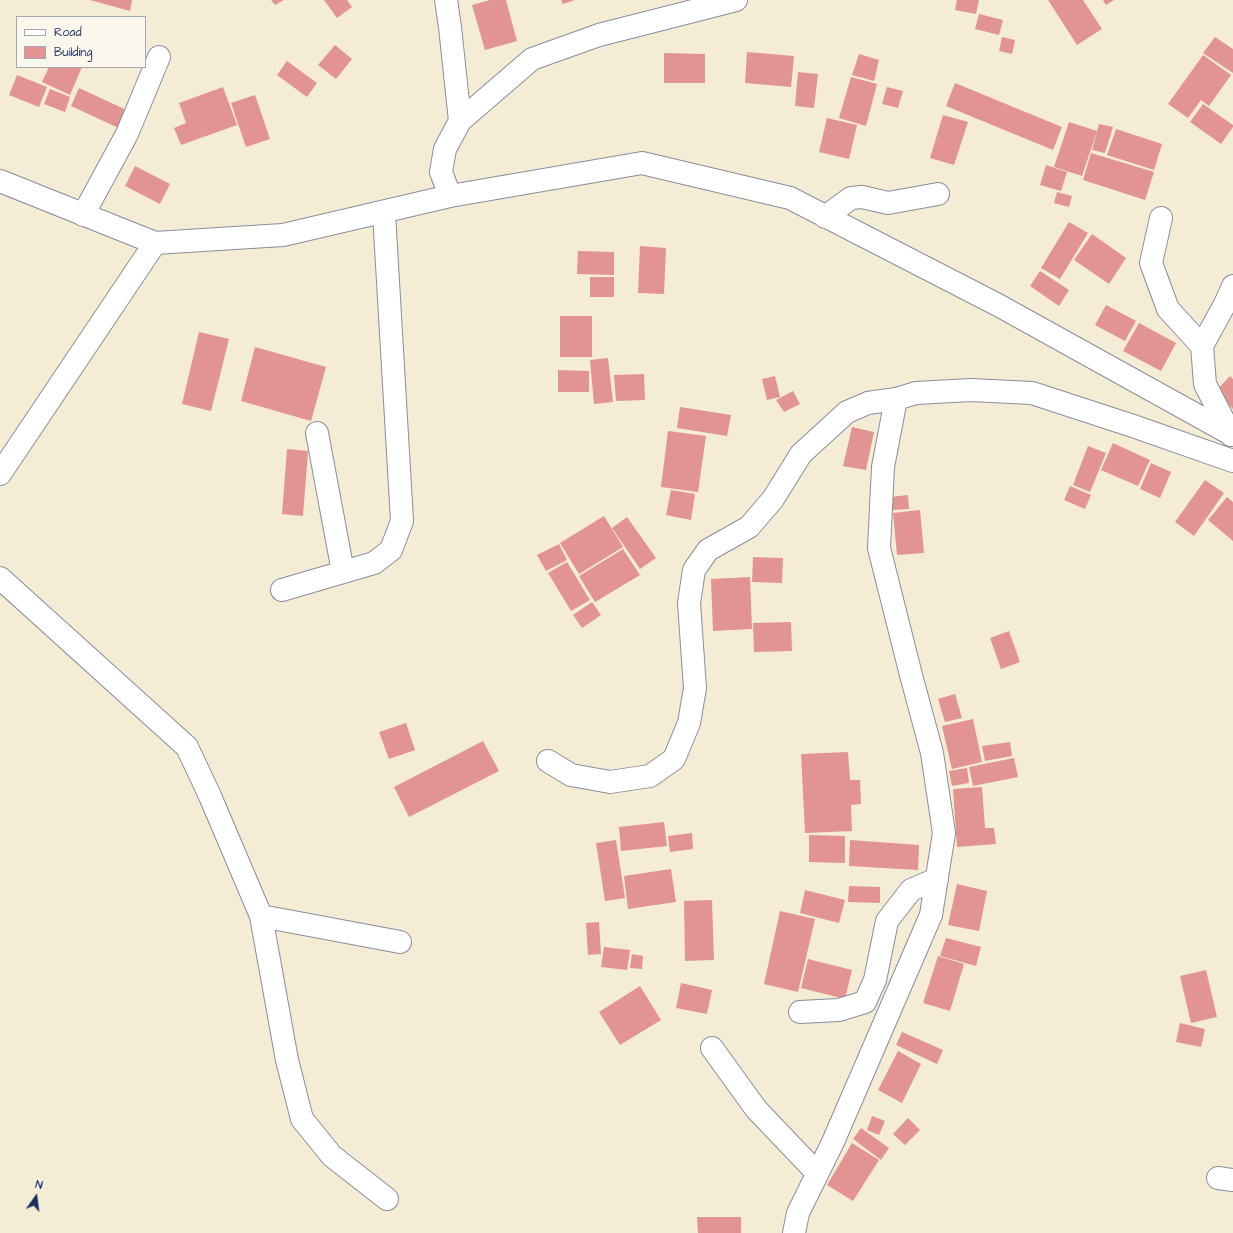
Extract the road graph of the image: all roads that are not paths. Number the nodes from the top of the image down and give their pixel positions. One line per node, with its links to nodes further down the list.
1 (446, 0): 5 (street)
2 (736, 0): 3 (street)
3 (671, 9): 5 (street)
4 (159, 57): 10 (street)
5 (460, 121): 8 (street)
6 (0, 182): 10 (street)
7 (938, 194): 11 (street)
8 (450, 196): 9 (street); 11 (street)
9 (384, 213): 13 (street); 21 (street)
10 (83, 214): 13 (street)
11 (825, 217): 18 (street)
12 (1161, 218): 15 (street)
13 (155, 243): 20 (street)
14 (1233, 286): 15 (street)
15 (1202, 346): 18 (street)
16 (896, 399): 19 (street); 24 (street); 25 (street)
17 (317, 433): 21 (street)
18 (1231, 435)
19 (1233, 461)
20 (0, 474)
21 (343, 572): 23 (street)
22 (0, 578): 26 (street)
23 (282, 590)
24 (548, 761)
25 (937, 879): 28 (street); 30 (street)
26 (261, 916): 27 (street); 31 (street)
27 (400, 942)
28 (800, 1012)
29 (712, 1048): 30 (street)
30 (817, 1173): 32 (street)
31 (387, 1199)
32 (794, 1233)

